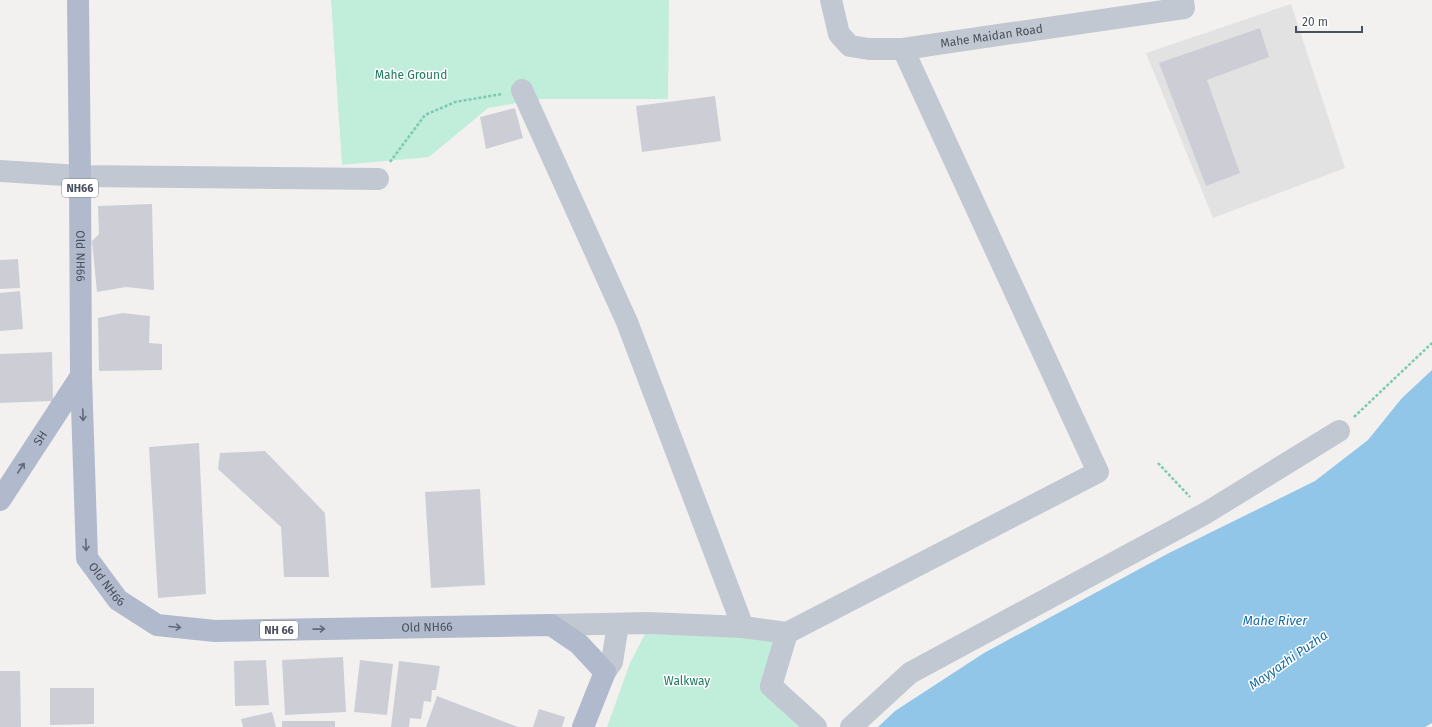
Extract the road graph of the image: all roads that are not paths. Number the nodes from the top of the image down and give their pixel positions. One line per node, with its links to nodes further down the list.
1 (78, 0): 7 (main road, Old NH66 / NH66)
2 (831, 0): 4 (street, Mahe Maidan Road)
3 (1184, 4): 4 (street, Mahe Maidan Road)
4 (903, 49): 15 (street)
5 (522, 90): 14 (street)
6 (0, 171): 7 (street)
7 (80, 176): 8 (street); 9 (main road, Old NH66 / NH66)
8 (378, 178)
9 (81, 376): 11 (main road, SH, one-way to 9); 13 (main road, Old NH66 / NH 66, one-way to 13)
10 (1339, 431): 19 (street)
11 (0, 500)
12 (618, 624): 13 (street); 14 (street); 16 (street)
13 (551, 625): 16 (main road)
14 (743, 627): 15 (street)
15 (787, 633): 18 (street)
16 (605, 672): 17 (main road)
17 (583, 727)
18 (816, 727)
19 (851, 727)

